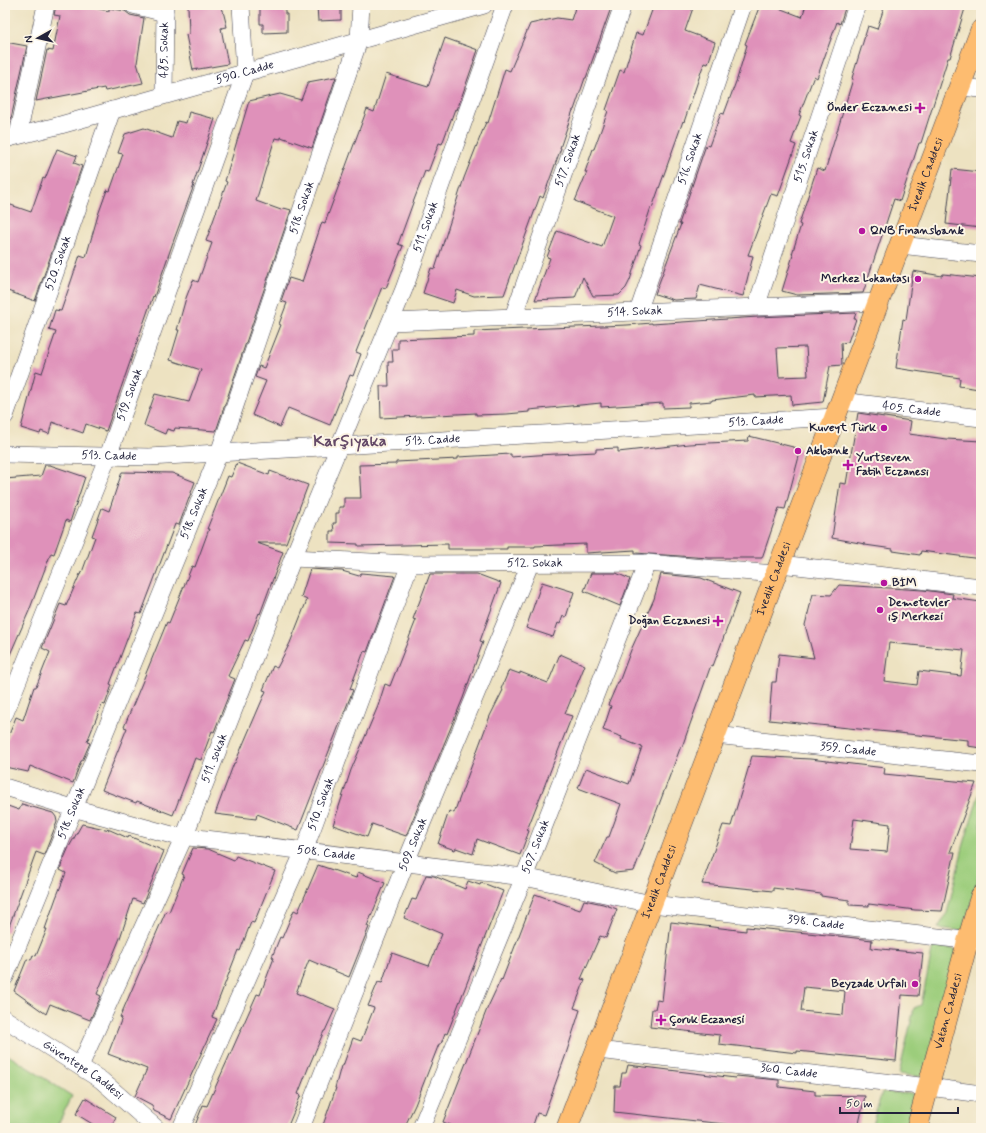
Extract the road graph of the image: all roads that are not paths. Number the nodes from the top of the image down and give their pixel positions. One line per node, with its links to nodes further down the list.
1 (46, 5): 18 (street)
2 (133, 5): 10 (street)
3 (241, 5): 13 (street)
4 (361, 5): 12 (street, 518. Sokak)
5 (484, 5): 12 (street, 590. Cadde)
6 (505, 5): 25 (street, 511. Sokak)
7 (623, 5): 24 (street, 517. Sokak)
8 (743, 5): 23 (street, 516. Sokak)
9 (857, 5): 22 (street, 515. Sokak)
10 (165, 9): 16 (street, 485. Sokak)
11 (981, 30): 14 (main road, İvedik Caddesi)
12 (359, 40): 13 (street, 590. Cadde); 30 (street, 518. Sokak)
13 (245, 72): 16 (street, 590. Cadde); 32 (street, 519. Sokak)
14 (960, 87): 15 (street); 19 (main road, İvedik Caddesi)
15 (981, 89)
16 (164, 95): 17 (street, 590. Cadde)
17 (112, 110): 18 (street, 590. Cadde); 27 (street, 520. Sokak)
18 (12, 137)
19 (900, 246): 20 (street); 21 (main road, İvedik Caddesi)
20 (981, 254)
21 (879, 302): 22 (street, 514. Sokak); 26 (main road, İvedik Caddesi)
22 (756, 307): 23 (street, 514. Sokak)
23 (638, 312): 24 (street, 514. Sokak)
24 (513, 317): 25 (street, 514. Sokak)
25 (391, 322): 29 (street, 511. Sokak)
26 (838, 409): 28 (street, 405. Cadde); 29 (street, 513. Cadde); 37 (main road, İvedik Caddesi)
27 (5, 416)
28 (981, 418)
29 (341, 446): 30 (street, 513. Cadde); 33 (street, 511. sokak)
30 (219, 453): 32 (street, 513. Cadde); 43 (street, 518. Sokak)
31 (5, 454): 32 (street, 513. Cadde)
32 (108, 456): 39 (street, 519. Sokak)
33 (293, 558): 35 (street, 512. Sokak); 44 (street, 511. sokak)
34 (647, 563): 36 (street, 512. Sokak); 37 (street, 512. Sokak); 47 (street, 507. Sokak)
35 (410, 564): 36 (street, 512. Sokak); 45 (street, 510. Sokak)
36 (530, 564): 46 (street, 509. Sokak)
37 (777, 569): 38 (street, 512. Sokak); 40 (main road, İvedik Caddesi)
38 (981, 587)
39 (5, 713)
40 (715, 735): 41 (street, 359. Cadde); 49 (main road, İvedik Caddesi)
41 (981, 764)
42 (5, 787): 43 (street, 508. Cadde)
43 (73, 808): 44 (street, 508. Cadde); 51 (street, 518. Sokak)
44 (184, 837): 45 (street, 508. Cadde); 54 (street, 511. sokak)
45 (304, 851): 46 (street, 508. Cadde); 58 (street, 510. Sokak)
46 (406, 862): 47 (street, 508. Cadde); 59 (street, 509. Sokak)
47 (524, 877): 49 (street, 508. Cadde); 60 (street, 507. Sokak)
48 (981, 896): 50 (main road, Vatan Caddesi)
49 (652, 904): 50 (street, 398. Cadde); 53 (main road, İvedik Caddesi)
50 (974, 941): 55 (main road, Vatan Caddesi)
51 (5, 977)
52 (5, 1019): 54 (street, Güventepe Caddesi)
53 (596, 1050): 55 (street, 360. Cadde); 61 (main road, İvedik Caddesi)
54 (80, 1066): 57 (street, Güventepe Caddesi)
55 (929, 1087): 56 (street, 360. Cadde); 62 (main road, Vatan Caddesi)
56 (981, 1094)
57 (156, 1128)
58 (181, 1128)
59 (301, 1128)
60 (421, 1128)
61 (567, 1128)
62 (918, 1128)

